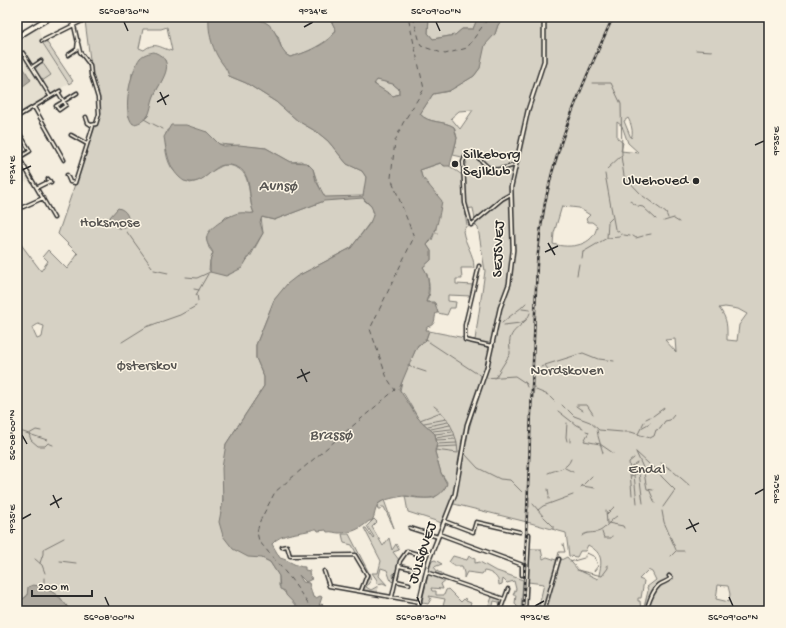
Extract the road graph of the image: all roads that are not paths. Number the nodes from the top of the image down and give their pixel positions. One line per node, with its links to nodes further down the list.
1 (44, 17): 7 (main road)
2 (50, 17): 7 (main road)
3 (72, 17): 6 (street)
4 (90, 17): 6 (street)
5 (544, 17): 27 (street, SEJSVEJ)
6 (75, 26): 8 (street); 9 (street)
7 (17, 36)
8 (78, 40): 11 (street); 20 (street)
9 (42, 41)
10 (23, 53): 13 (street)
11 (68, 55)
12 (41, 61): 13 (street)
13 (32, 68): 15 (street)
14 (77, 93): 16 (street)
15 (50, 96): 16 (street); 17 (street)
16 (64, 101): 16 (street)
17 (34, 106): 18 (street); 26 (street)
18 (17, 117)
19 (86, 117): 20 (street)
20 (94, 126): 23 (street)
21 (17, 130): 25 (street)
22 (71, 135): 23 (street)
23 (87, 144): 28 (street)
24 (17, 154): 25 (street)
25 (19, 157): 30 (street)
26 (64, 160)
27 (515, 165): 31 (street, SEJSVEJ); 31 (street)
28 (67, 175)
29 (50, 181): 30 (street)
30 (38, 187): 32 (street)
31 (511, 194): 36 (street, SEJSVEJ)
32 (43, 198): 33 (street); 34 (street)
33 (23, 207)
34 (54, 218)
35 (479, 266): 36 (street)
36 (492, 346): 37 (street, SEJSVEJ)
37 (452, 503): 38 (street, JULSØVEJ)
38 (444, 521): 40 (street); 42 (street, JULSØVEJ)
39 (410, 528): 42 (street)
40 (520, 532)
41 (528, 534): 61 (street)
42 (439, 535): 49 (street, JULSØVEJ); 50 (street)
43 (282, 547): 55 (street)
44 (417, 554): 46 (street)
45 (559, 559): 62 (street)
46 (399, 566): 47 (street); 52 (street)
47 (412, 569)
48 (324, 571): 55 (street)
49 (426, 572): 57 (street); 58 (street, JULSØVEJ)
50 (522, 575)
51 (669, 576): 63 (street)
52 (396, 580): 53 (street); 56 (street)
53 (409, 584)
54 (508, 589): 57 (street)
55 (361, 591): 56 (street)
56 (392, 597): 58 (street)
57 (504, 599): 60 (street)
58 (420, 602): 59 (street, JULSØVEJ)
59 (417, 611)
60 (500, 611)
61 (525, 611)
62 (544, 611)
63 (646, 611)

